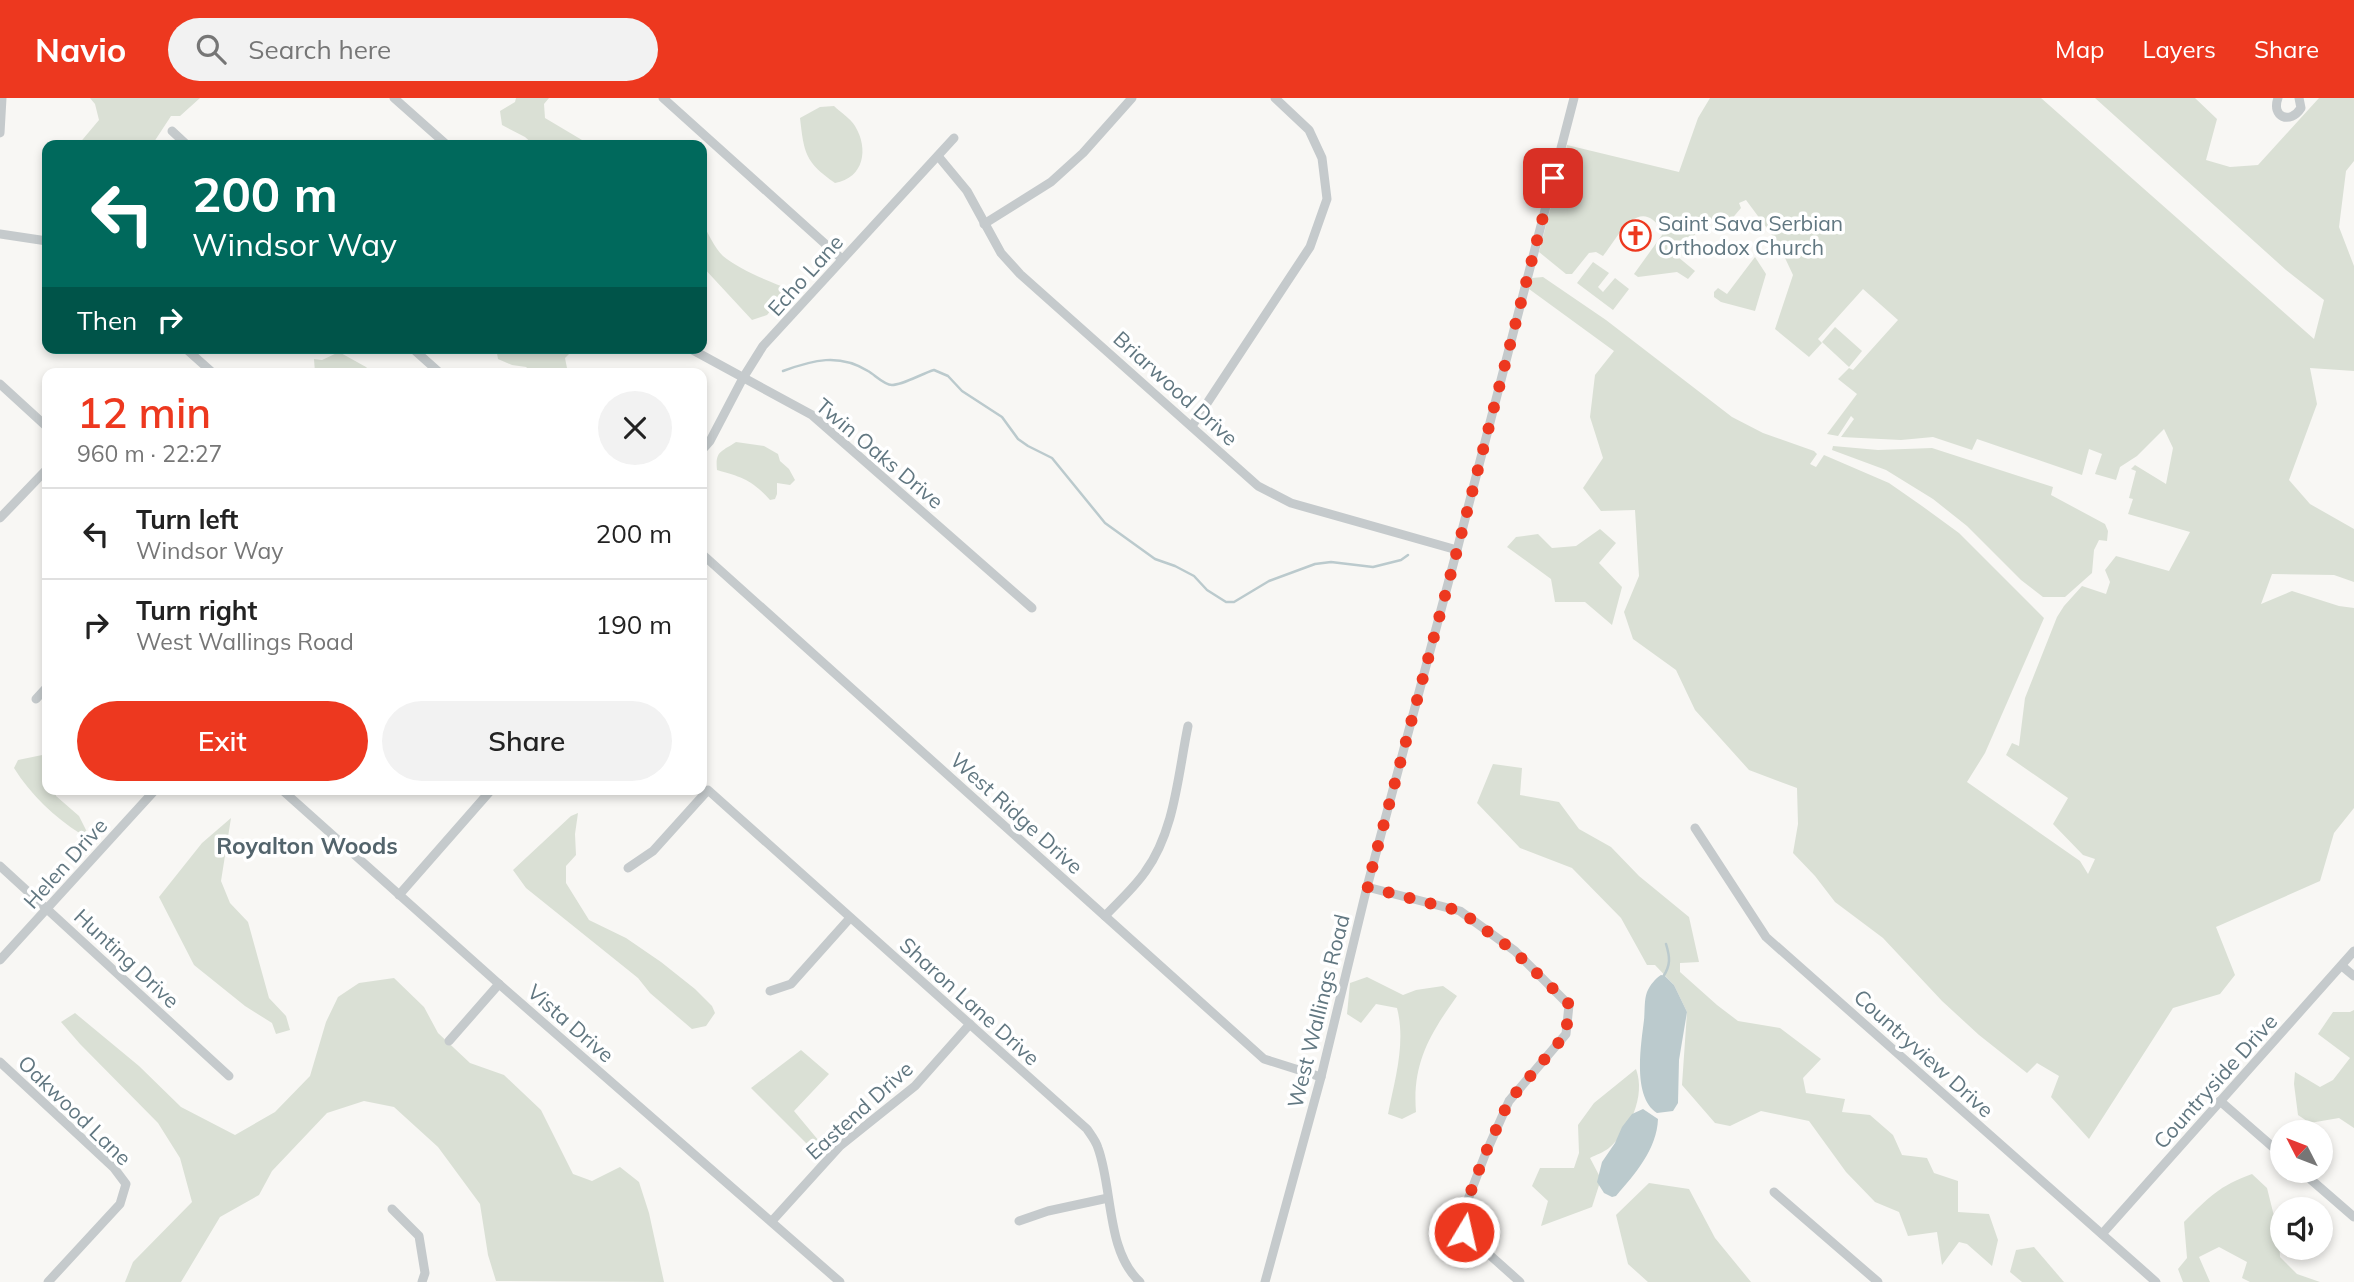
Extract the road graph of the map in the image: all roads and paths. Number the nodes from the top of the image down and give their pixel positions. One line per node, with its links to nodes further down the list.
1 (2, 98): 10 (street)
2 (394, 98): 13 (street)
3 (663, 98): 18 (street)
4 (1132, 98): 15 (street)
5 (1275, 98): 27 (street)
6 (1574, 98): 31 (street, West Wallings Road)
7 (2278, 98): 8 (street)
8 (2300, 98)
9 (172, 131): 12 (street)
10 (0, 133)
11 (954, 138): 14 (street, Echo Lane)
12 (182, 140)
13 (441, 140)
14 (938, 156): 15 (street, Briarwood Drive); 18 (street, Echo Lane)
15 (984, 224): 27 (street, Briarwood Drive)
16 (0, 234): 17 (street)
17 (42, 240)
18 (842, 259): 24 (street, Echo Lane)
19 (192, 354): 22 (street)
20 (419, 354): 23 (street)
21 (700, 354): 24 (street, Twin Oaks Drive)
22 (207, 368)
23 (434, 368)
24 (743, 378): 28 (street, Echo Lane); 33 (street, Twin Oaks Drive)
25 (0, 384): 26 (street)
26 (42, 422)
27 (1192, 426): 31 (street, Briarwood Drive)
28 (707, 444)
29 (42, 474): 30 (street)
30 (0, 518)
31 (1457, 550): 45 (street, West Wallings Road)
32 (707, 558): 48 (street, West Ridge Drive)
33 (1032, 608)
34 (42, 692): 35 (street)
35 (36, 699)
36 (1188, 726): 48 (street)
37 (707, 791): 49 (street, Sharon Lane Drive)
38 (151, 795): 47 (street, Helen Drive)
39 (288, 795): 46 (street, Vista Drive)
40 (487, 795): 46 (street)
41 (703, 795): 44 (street, Sharon Lane Drive)
42 (1695, 828): 70 (street, Countryview Drive)
43 (0, 866): 47 (street, Hunting Drive)
44 (628, 868)
45 (1367, 887): 60 (street, West Wallings Road); 76 (street)
46 (399, 895): 54 (street, Vista Drive)
47 (47, 908): 51 (street, Helen Drive); 59 (street, Hunting Drive)
48 (1105, 916): 60 (street, West Ridge Drive)
49 (850, 918): 55 (street); 56 (street, Sharon Lane Drive)
50 (2354, 951): 52 (street, Countryside Drive)
51 (0, 960)
52 (2342, 965): 53 (street); 61 (street, Countryside Drive)
53 (2354, 976)
54 (499, 984): 57 (street); 68 (street, Vista Drive)
55 (770, 991)
56 (970, 1024): 65 (street, Sharon Lane Drive); 68 (street, Eastend Drive)
57 (449, 1041)
58 (0, 1062): 71 (street, Oakwood Lane)
59 (229, 1076)
60 (1321, 1077): 75 (street, West Wallings Road)
61 (2220, 1101): 62 (street); 70 (street, Countryside Drive)
62 (2270, 1145)
63 (2315, 1183): 67 (street)
64 (1774, 1192): 77 (street)
65 (1108, 1198): 69 (street); 74 (street, Sharon Lane Drive)
66 (392, 1209): 72 (street)
67 (2354, 1217)
68 (772, 1221): 73 (street, Vista Drive)
69 (1019, 1221)
70 (2102, 1234): 78 (street, Countryview Drive)
71 (48, 1282)
72 (422, 1282)
73 (840, 1282)
74 (1140, 1282)
75 (1265, 1282)
76 (1520, 1282)
77 (1878, 1282)
78 (2156, 1282)

